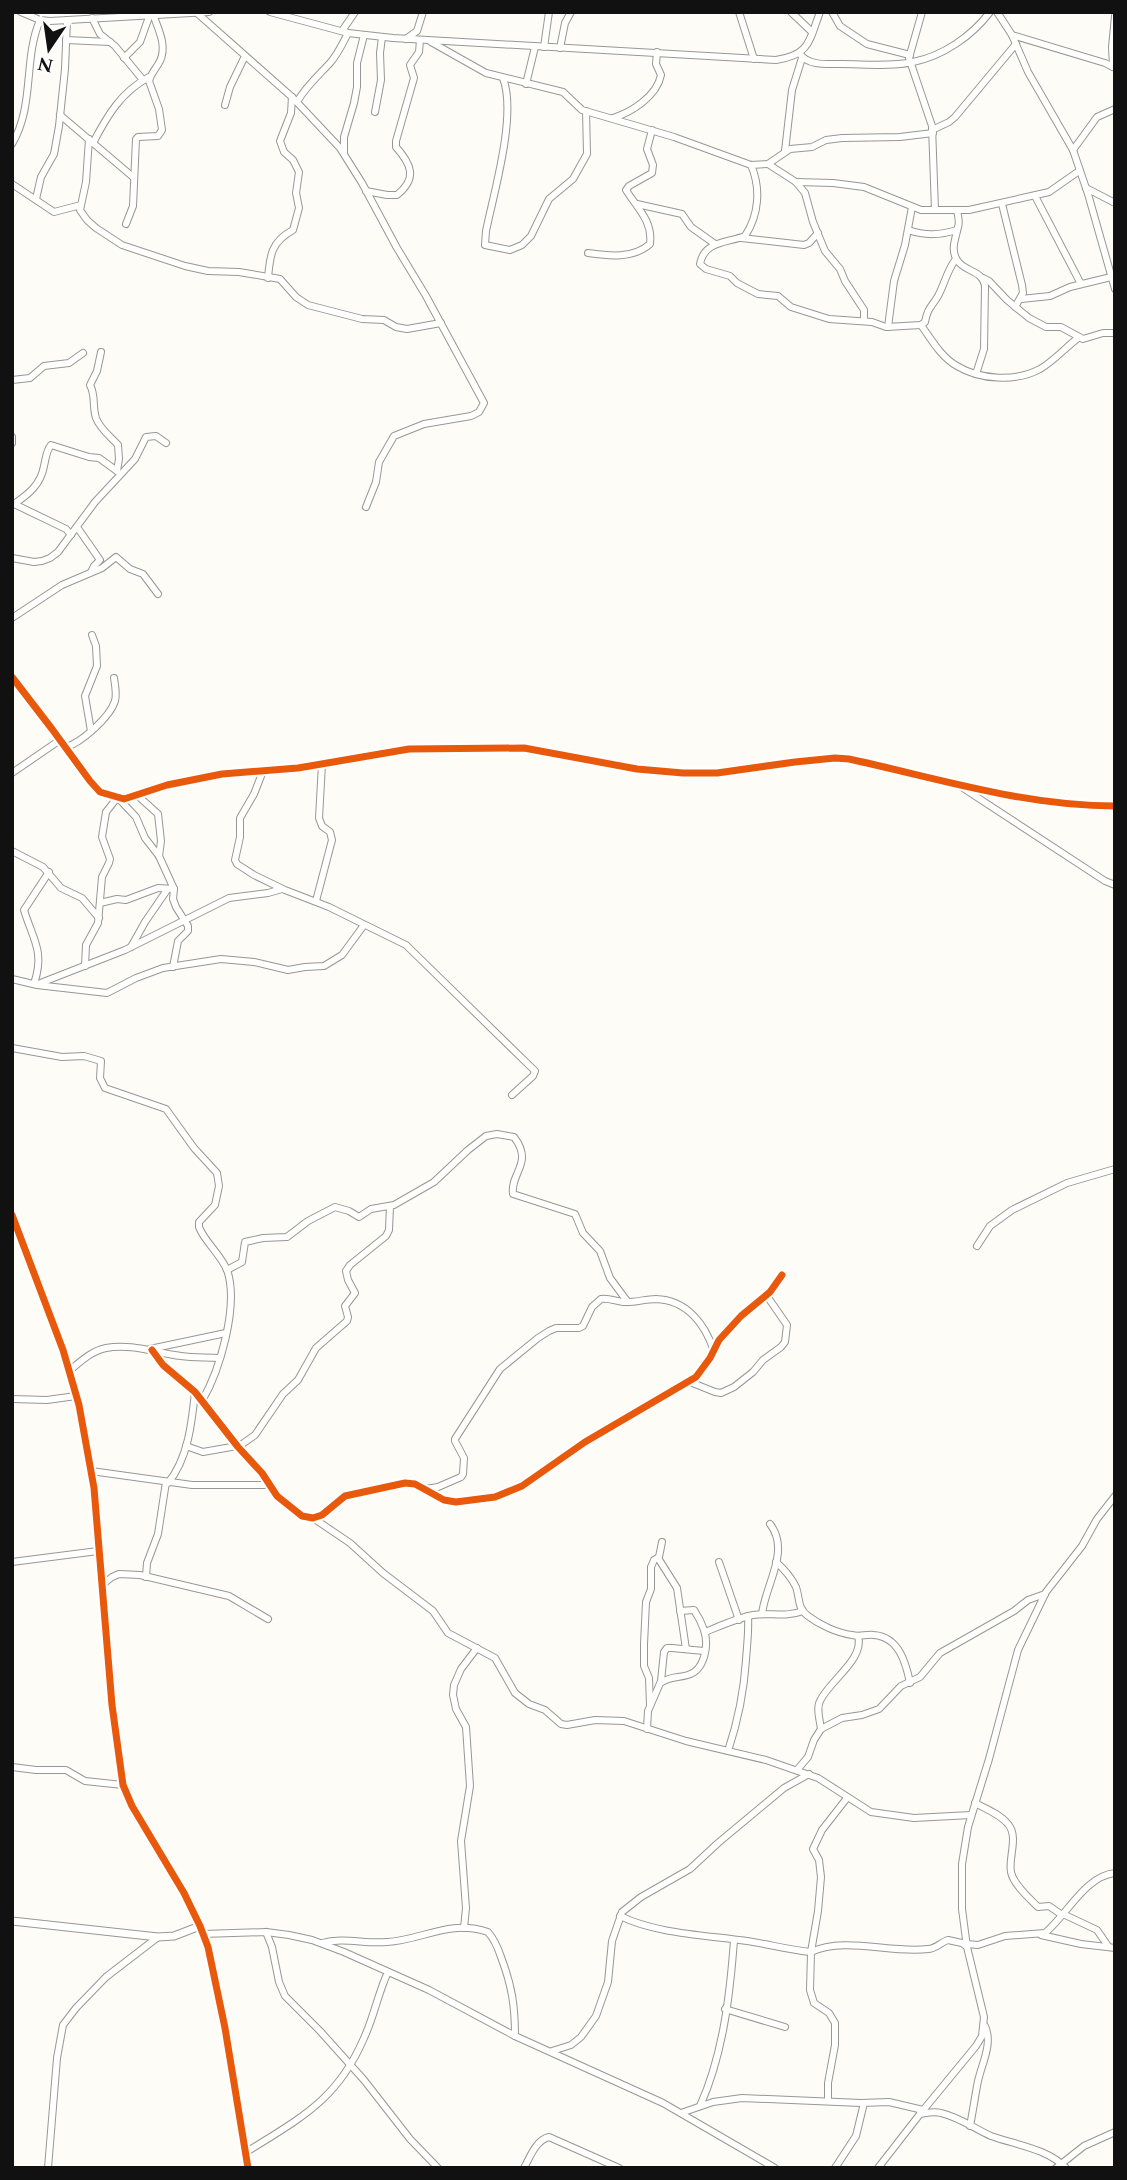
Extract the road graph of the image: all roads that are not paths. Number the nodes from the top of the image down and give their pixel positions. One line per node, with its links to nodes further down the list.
1 (22, 12): 20 (street)
2 (209, 12): 15 (street)
3 (270, 12): 22 (street)
4 (355, 12): 22 (street)
5 (423, 12): 27 (street)
6 (550, 12): 34 (street)
7 (571, 12): 35 (street)
8 (739, 12): 40 (street)
9 (790, 12): 23 (street)
10 (820, 12): 23 (street)
11 (832, 12): 41 (street)
12 (922, 12): 41 (street)
13 (990, 12): 41 (street)
14 (997, 12): 25 (street)
15 (198, 13): 18 (street); 37 (street)
16 (80, 15): 19 (street); 21 (street)
17 (1115, 16): 42 (street)
18 (152, 17): 19 (street); 39 (street); 44 (street)
19 (92, 18): 31 (street)
20 (40, 20): 21 (street); 56 (street)
21 (68, 20): 28 (street)
22 (345, 32): 24 (street); 46 (street)
23 (812, 32): 38 (street)
24 (364, 35): 26 (street); 59 (street)
25 (1012, 35): 32 (street); 42 (street)
26 (382, 37): 27 (street); 50 (street)
27 (406, 39): 29 (street)
28 (66, 40): 31 (street); 51 (street)
29 (420, 40): 30 (street); 67 (street)
30 (429, 41): 33 (street); 43 (street)
31 (110, 42): 39 (street)
32 (1016, 44): 54 (street); 57 (street)
33 (536, 47): 34 (street); 45 (street)
34 (544, 47): 35 (street)
35 (559, 48): 36 (street)
36 (657, 52): 40 (street); 52 (street)
37 (246, 56): 46 (street); 47 (street)
38 (801, 56): 40 (street); 41 (street); 58 (street)
39 (124, 58): 44 (street)
40 (754, 59)
41 (910, 59): 54 (street)
42 (1114, 68)
43 (503, 78): 45 (street); 49 (street)
44 (146, 79): 55 (street); 63 (street)
45 (526, 84): 49 (street)
46 (295, 100): 59 (street); 88 (street)
47 (225, 105)
48 (1115, 109): 57 (street)
49 (586, 111): 52 (street)
50 (375, 112)
51 (60, 115): 55 (street); 71 (street)
52 (611, 119): 53 (street)
53 (652, 130): 61 (street); 73 (street)
54 (932, 131): 58 (street); 77 (street)
55 (91, 141): 63 (street); 75 (street)
56 (12, 144)
57 (1073, 150): 62 (street)
58 (785, 152): 60 (street)
59 (344, 155): 67 (street)
60 (768, 164): 61 (street); 64 (street)
61 (751, 165): 83 (street)
62 (1079, 171): 66 (street); 69 (street)
63 (133, 177): 79 (street)
64 (796, 182): 76 (street); 82 (street)
65 (12, 184): 71 (street)
66 (1086, 188): 70 (street); 87 (street)
67 (366, 191): 95 (street)
68 (1115, 195): 70 (street)
69 (1035, 196): 74 (street); 90 (street)
70 (1106, 198): 72 (street)
71 (36, 199): 75 (street)
72 (1115, 203)
73 (637, 204): 84 (street); 85 (street)
74 (1002, 204): 78 (street); 92 (street)
75 (80, 205): 88 (street)
76 (912, 207): 77 (street); 80 (street)
77 (935, 210): 78 (street)
78 (957, 210): 81 (street)
79 (126, 223)
80 (908, 230): 81 (street); 97 (street)
81 (957, 230): 86 (street)
82 (818, 233): 83 (street); 94 (street)
83 (740, 238): 84 (street)
84 (715, 244): 94 (street)
85 (588, 253)
86 (956, 259): 89 (street); 96 (street)
87 (1111, 277): 90 (street); 91 (street)
88 (268, 278): 95 (street)
89 (983, 278): 93 (street); 102 (street)
90 (1081, 284): 92 (street)
91 (1115, 289)
92 (1021, 299): 93 (street)
93 (1015, 307): 99 (street)
94 (864, 321): 97 (street)
95 (441, 323): 110 (street)
96 (921, 325): 97 (street); 102 (street)
97 (888, 327)
98 (1115, 333): 99 (street)
99 (1078, 338): 102 (street)
100 (101, 352): 107 (street)
101 (83, 353): 103 (street)
102 (976, 374)
103 (12, 380)
104 (12, 437): 105 (street)
105 (12, 443)
106 (166, 443): 108 (street)
107 (117, 471): 108 (street); 109 (street)
108 (111, 486): 111 (street)
109 (13, 504): 112 (street)
110 (366, 507)
111 (77, 527): 112 (street); 114 (street)
112 (71, 535): 113 (street)
113 (12, 558)
114 (91, 572): 115 (street); 116 (street)
115 (158, 594)
116 (12, 618)
117 (92, 635): 122 (street)
118 (12, 677): 120 (street)
119 (114, 678): 122 (street)
120 (18, 685): 121 (street); 123 (street)
121 (12, 691)
122 (91, 731): 124 (street)
123 (60, 740): 124 (street); 127 (street)
124 (66, 747): 130 (street)
125 (322, 764): 126 (street); 128 (street); 138 (street)
126 (264, 771): 129 (street); 136 (street)
127 (12, 773)
128 (959, 785): 131 (street); 135 (street)
129 (137, 795): 130 (street); 133 (street)
130 (118, 798): 133 (street); 139 (street)
131 (1115, 806)
132 (12, 851): 134 (street)
133 (159, 856): 137 (street)
134 (49, 872): 140 (street); 147 (street)
135 (1115, 885)
136 (282, 889): 138 (street); 141 (street)
137 (171, 890): 139 (street); 141 (street); 143 (street)
138 (316, 901): 142 (street)
139 (100, 903): 140 (street)
140 (99, 918): 144 (street)
141 (185, 921): 143 (street); 145 (street)
142 (364, 925): 145 (street); 149 (street)
143 (131, 947): 144 (street)
144 (85, 966): 147 (street)
145 (173, 967): 147 (street)
146 (12, 979): 147 (street)
147 (35, 984)
148 (12, 1048): 154 (street)
149 (512, 1096)
150 (1115, 1169): 153 (street)
151 (390, 1206): 154 (street); 157 (street); 169 (street)
152 (12, 1214): 162 (street)
153 (977, 1246)
154 (228, 1270): 158 (street)
155 (782, 1275): 156 (street)
156 (766, 1296): 160 (street); 163 (street)
157 (627, 1301): 160 (street); 173 (street)
158 (226, 1333): 159 (street); 161 (street)
159 (150, 1350): 161 (street); 162 (street); 164 (street)
160 (713, 1351): 163 (street)
161 (219, 1358): 167 (street)
162 (69, 1371): 165 (street)
163 (690, 1382): 173 (street)
164 (195, 1392): 167 (street); 168 (street)
165 (76, 1396): 166 (street); 170 (street)
166 (12, 1399)
167 (202, 1401): 169 (street)
168 (186, 1446): 169 (street); 171 (street)
169 (237, 1446): 172 (street)
170 (91, 1471): 171 (street); 178 (street)
171 (167, 1483): 172 (street); 183 (street)
172 (270, 1485): 175 (street)
173 (425, 1490): 175 (street)
174 (1115, 1496): 185 (street)
175 (313, 1518): 194 (street)
176 (770, 1524): 181 (street)
177 (662, 1542): 179 (street)
178 (98, 1550): 180 (street); 184 (street)
179 (657, 1558): 186 (street); 199 (street)
180 (12, 1562)
181 (776, 1562): 187 (street); 188 (street)
182 (719, 1563): 191 (street)
183 (146, 1577): 184 (street); 190 (street)
184 (102, 1585): 206 (street)
185 (1045, 1594): 197 (street); 208 (street)
186 (680, 1611): 192 (street); 195 (street)
187 (803, 1611): 188 (street); 193 (street)
188 (762, 1614): 189 (street)
189 (748, 1616): 191 (street); 202 (street)
190 (268, 1619)
191 (739, 1620): 192 (street)
192 (705, 1632): 196 (street)
193 (858, 1636): 197 (street); 201 (street)
194 (477, 1648): 200 (street); 214 (street)
195 (686, 1649): 196 (street); 198 (street)
196 (705, 1651): 198 (street)
197 (910, 1683): 201 (street)
198 (660, 1684): 199 (street)
199 (650, 1704): 200 (street)
200 (647, 1729): 202 (street)
201 (821, 1729): 204 (street)
202 (728, 1751): 204 (street)
203 (12, 1767): 206 (street)
204 (797, 1770): 205 (street)
205 (808, 1774): 207 (street); 212 (street)
206 (122, 1785): 215 (street)
207 (847, 1798): 209 (street); 223 (street)
208 (975, 1803): 209 (street); 211 (street)
209 (971, 1815): 221 (street)
210 (1115, 1873): 211 (street)
211 (1063, 1914): 217 (street); 222 (street)
212 (620, 1916): 219 (street); 229 (street)
213 (12, 1921): 218 (street)
214 (464, 1928): 220 (street); 228 (street)
215 (202, 1930): 216 (street); 218 (street); 238 (street)
216 (266, 1932): 220 (street); 230 (street)
217 (1039, 1934): 221 (street); 222 (street)
218 (158, 1937): 240 (street)
219 (734, 1940): 223 (street); 225 (street)
220 (320, 1943): 224 (street)
221 (967, 1946): 223 (street); 226 (street)
222 (1111, 1947)
223 (811, 1952): 231 (street)
224 (387, 1972): 228 (street); 230 (street)
225 (725, 2009): 227 (street); 233 (street)
226 (984, 2024): 234 (street); 236 (street)
227 (785, 2027)
228 (515, 2036): 229 (street)
229 (550, 2052): 235 (street)
230 (350, 2066): 238 (street); 242 (street)
231 (828, 2100): 232 (street); 233 (street)
232 (864, 2103): 234 (street); 246 (street)
233 (700, 2106): 235 (street)
234 (921, 2112): 236 (street); 247 (street)
235 (681, 2113): 245 (street)
236 (970, 2126): 239 (street)
237 (1115, 2132): 239 (street)
238 (245, 2153): 241 (street)
239 (1061, 2166)
240 (48, 2168)
241 (247, 2168)
242 (438, 2168)
243 (524, 2168): 244 (street)
244 (619, 2168)
245 (775, 2168)
246 (835, 2168)
247 (878, 2168)

